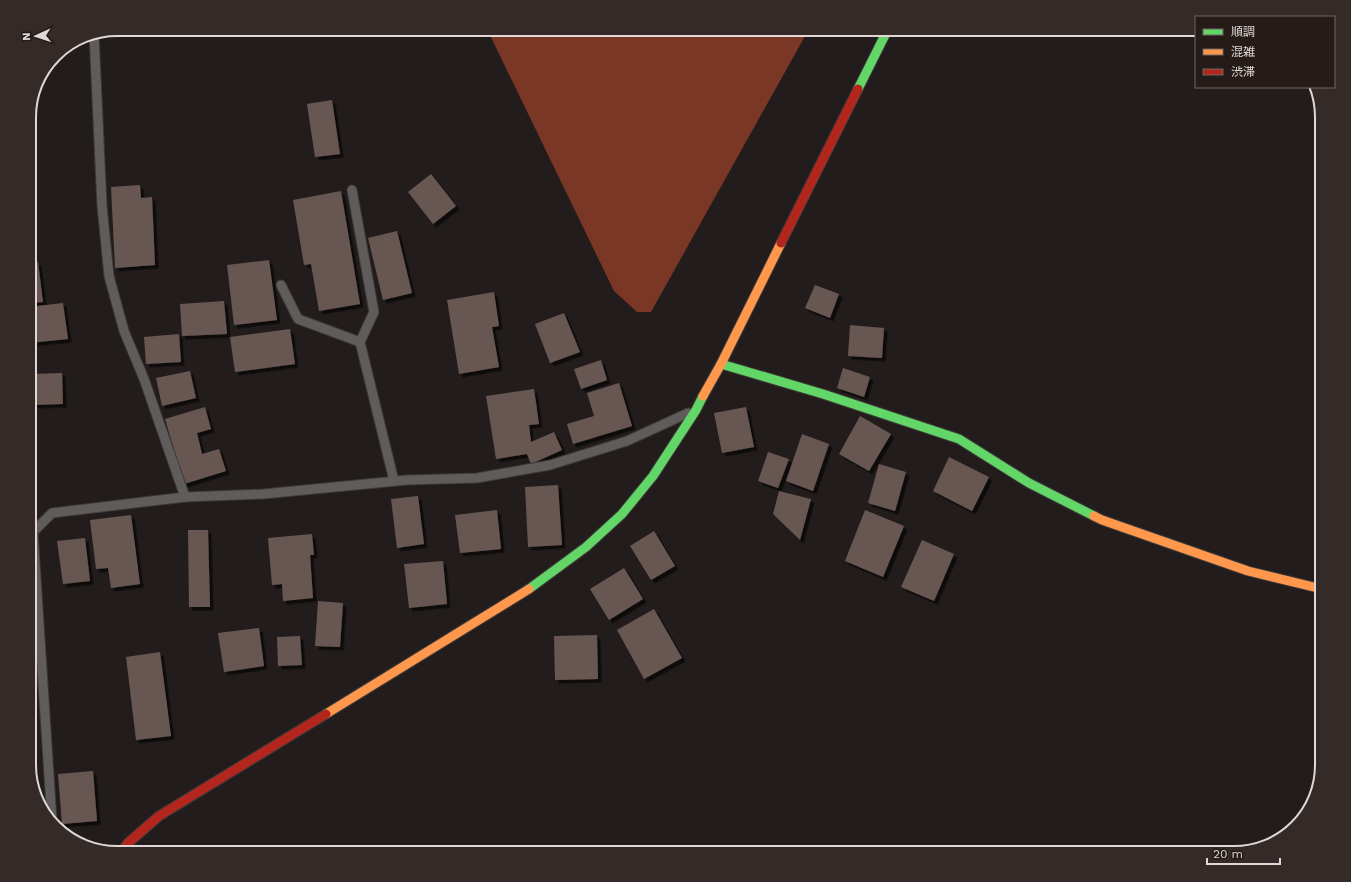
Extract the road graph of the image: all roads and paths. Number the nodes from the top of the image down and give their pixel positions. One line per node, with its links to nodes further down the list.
1 (885, 36): 6 (street)
2 (94, 39): 9 (lane)
3 (352, 190): 5 (lane)
4 (281, 285): 5 (lane)
5 (360, 342): 8 (lane)
6 (721, 364): 7 (street); 12 (street)
7 (696, 410): 8 (lane); 14 (street)
8 (394, 481): 9 (lane)
9 (185, 497): 10 (lane)
10 (36, 529)
11 (36, 578): 13 (lane)
12 (1315, 587)
13 (51, 812)
14 (126, 846)

